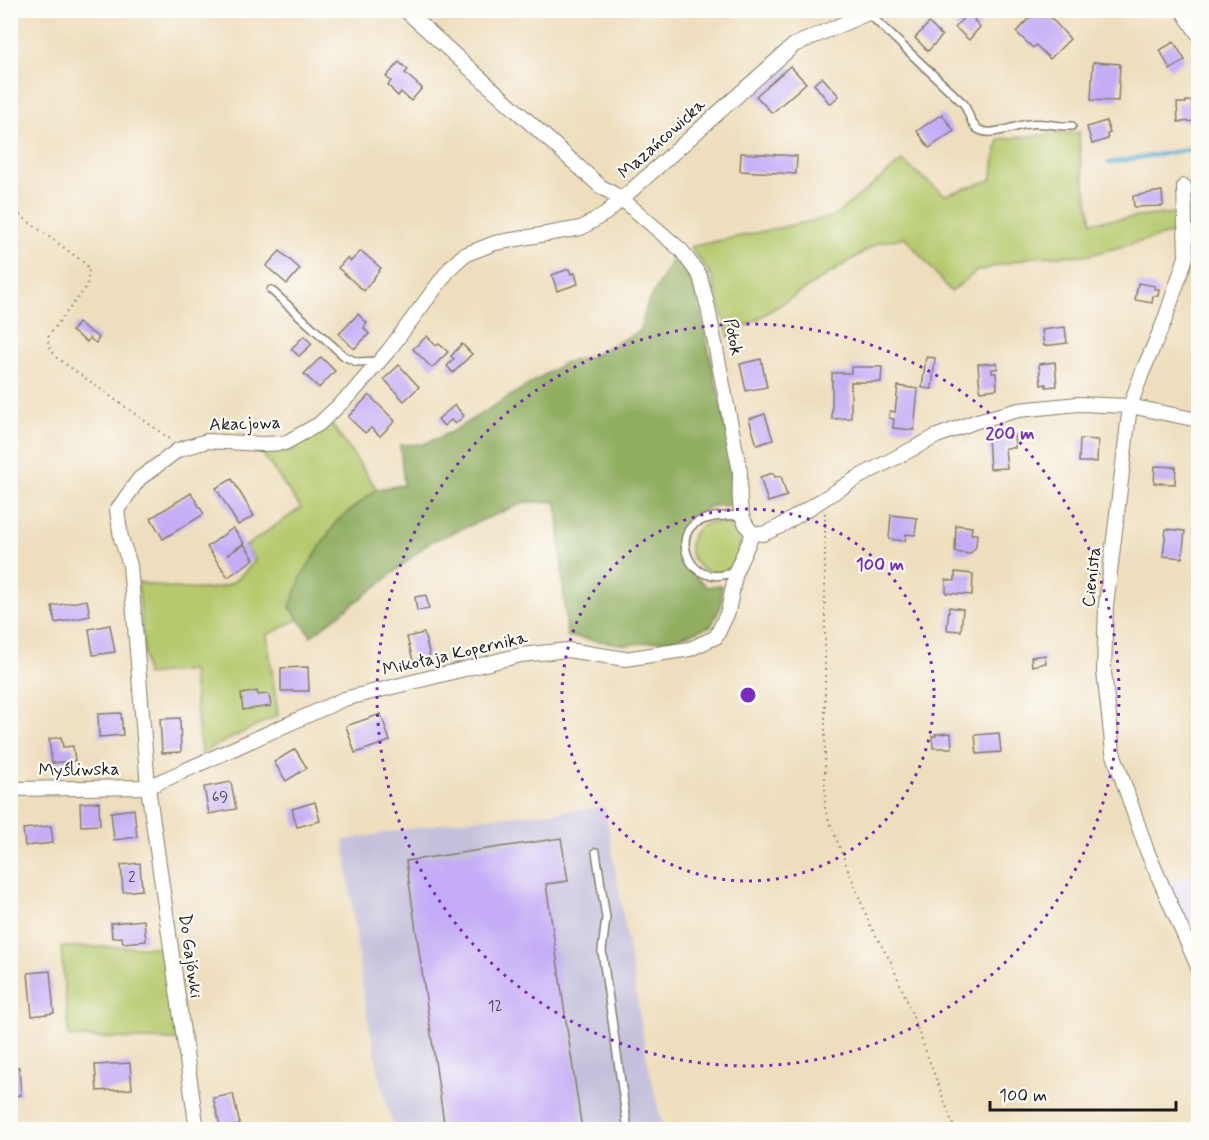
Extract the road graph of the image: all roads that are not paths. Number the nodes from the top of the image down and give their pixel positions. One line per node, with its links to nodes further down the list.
1 (405, 10): 7 (street, Mazańcowicka)
2 (1182, 10): 4 (street)
3 (872, 12): 5 (lane); 7 (street, Mazańcowicka)
4 (1198, 34)
5 (1072, 126)
6 (1184, 186): 10 (street, Cienista)
7 (622, 199): 9 (street, Akacjowa); 12 (street, Potok)
8 (271, 290): 9 (lane)
9 (380, 361): 15 (street, Akacjowa)
10 (1130, 406): 11 (street); 13 (street); 18 (street, Cienista)
11 (1198, 420)
12 (742, 515): 13 (street); 14 (lane)
13 (753, 533): 14 (street)
14 (736, 571): 15 (street, Mikołaja Kopernika)
15 (148, 788): 16 (street, Myśliwska); 19 (street, Do Gajówki)
16 (10, 789)
17 (597, 852): 20 (lane)
18 (1198, 967)
19 (197, 1130)
20 (628, 1130)

